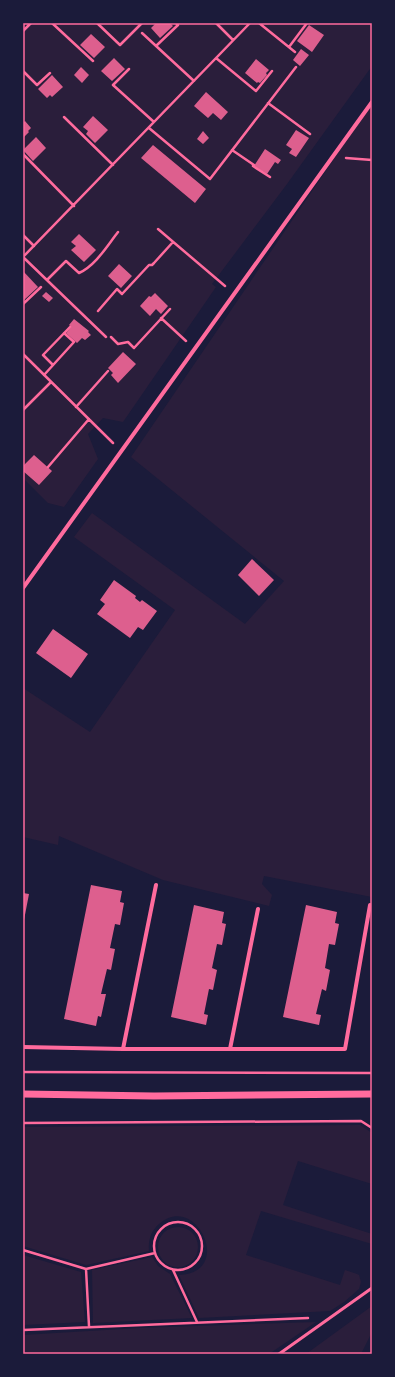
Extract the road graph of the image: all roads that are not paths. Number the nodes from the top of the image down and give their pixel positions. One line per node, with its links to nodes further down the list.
1 (372, 102): 2 (street)
2 (23, 588)
3 (156, 885): 7 (street)
4 (370, 905): 8 (street)
5 (258, 909): 8 (street)
6 (23, 1047): 7 (street)
7 (124, 1049): 8 (street)
8 (230, 1049)
9 (23, 1094): 10 (street)
10 (372, 1094)
11 (372, 1288): 12 (lane)
12 (278, 1354)

